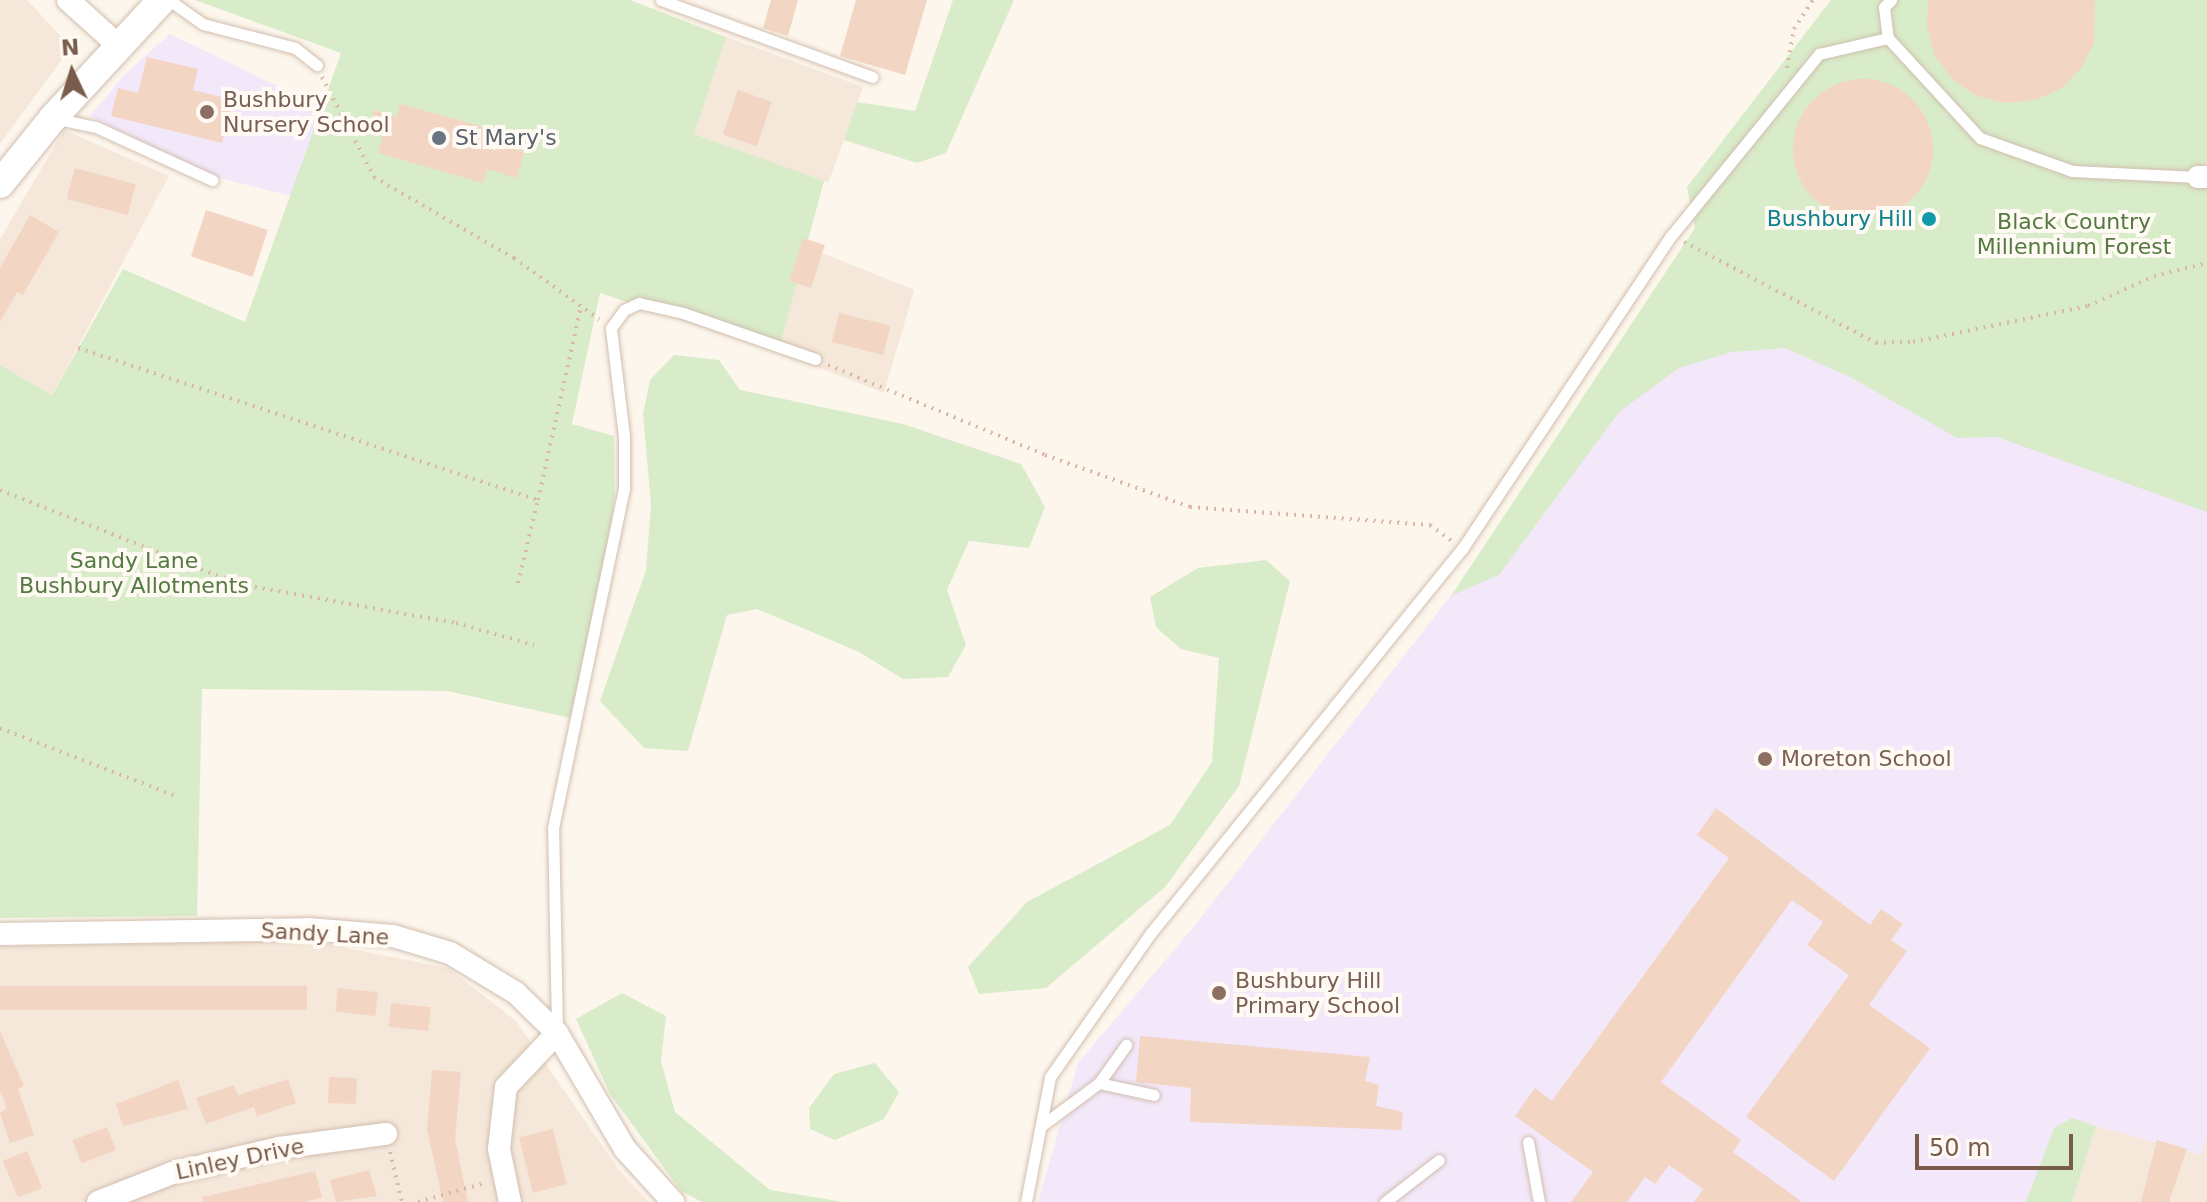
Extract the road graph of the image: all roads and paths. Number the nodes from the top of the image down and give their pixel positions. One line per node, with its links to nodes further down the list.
1 (68, 0): 8 (street)
2 (162, 0): 8 (street)
3 (169, 0): 9 (lane)
4 (661, 0): 10 (lane)
5 (1813, 0): 11 (path)
6 (1891, 0): 7 (lane)
7 (1888, 38): 11 (lane); 13 (lane)
8 (120, 47): 12 (street)
9 (317, 65): 18 (path)
10 (872, 77)
11 (1780, 101): 16 (lane)
12 (53, 118): 14 (lane); 15 (street)
13 (2202, 177)
14 (212, 180)
15 (0, 184)
16 (1671, 236): 17 (path); 24 (lane)
17 (2207, 263)
18 (581, 306): 19 (path); 23 (path)
19 (611, 328): 21 (lane); 30 (lane)
20 (78, 348): 23 (path)
21 (815, 359): 24 (path)
22 (0, 490): 26 (path)
23 (538, 500): 25 (path)
24 (1462, 549): 34 (lane)
25 (518, 583)
26 (534, 645)
27 (0, 728): 28 (path)
28 (175, 796)
29 (0, 934): 30 (street, Sandy Lane)
30 (557, 1033): 42 (street); 43 (street, Sandy Lane)
31 (1126, 1045): 32 (lane)
32 (1099, 1083): 33 (lane); 34 (lane)
33 (1154, 1095)
34 (1041, 1126): 44 (lane)
35 (386, 1134): 39 (street, Linley Drive); 40 (path)
36 (1528, 1142): 46 (lane)
37 (1439, 1160): 45 (lane)
38 (463, 1189): 41 (path)
39 (98, 1202)
40 (402, 1202)
41 (418, 1202)
42 (510, 1202)
43 (673, 1202)
44 (1026, 1202)
45 (1385, 1202)
46 (1539, 1202)

